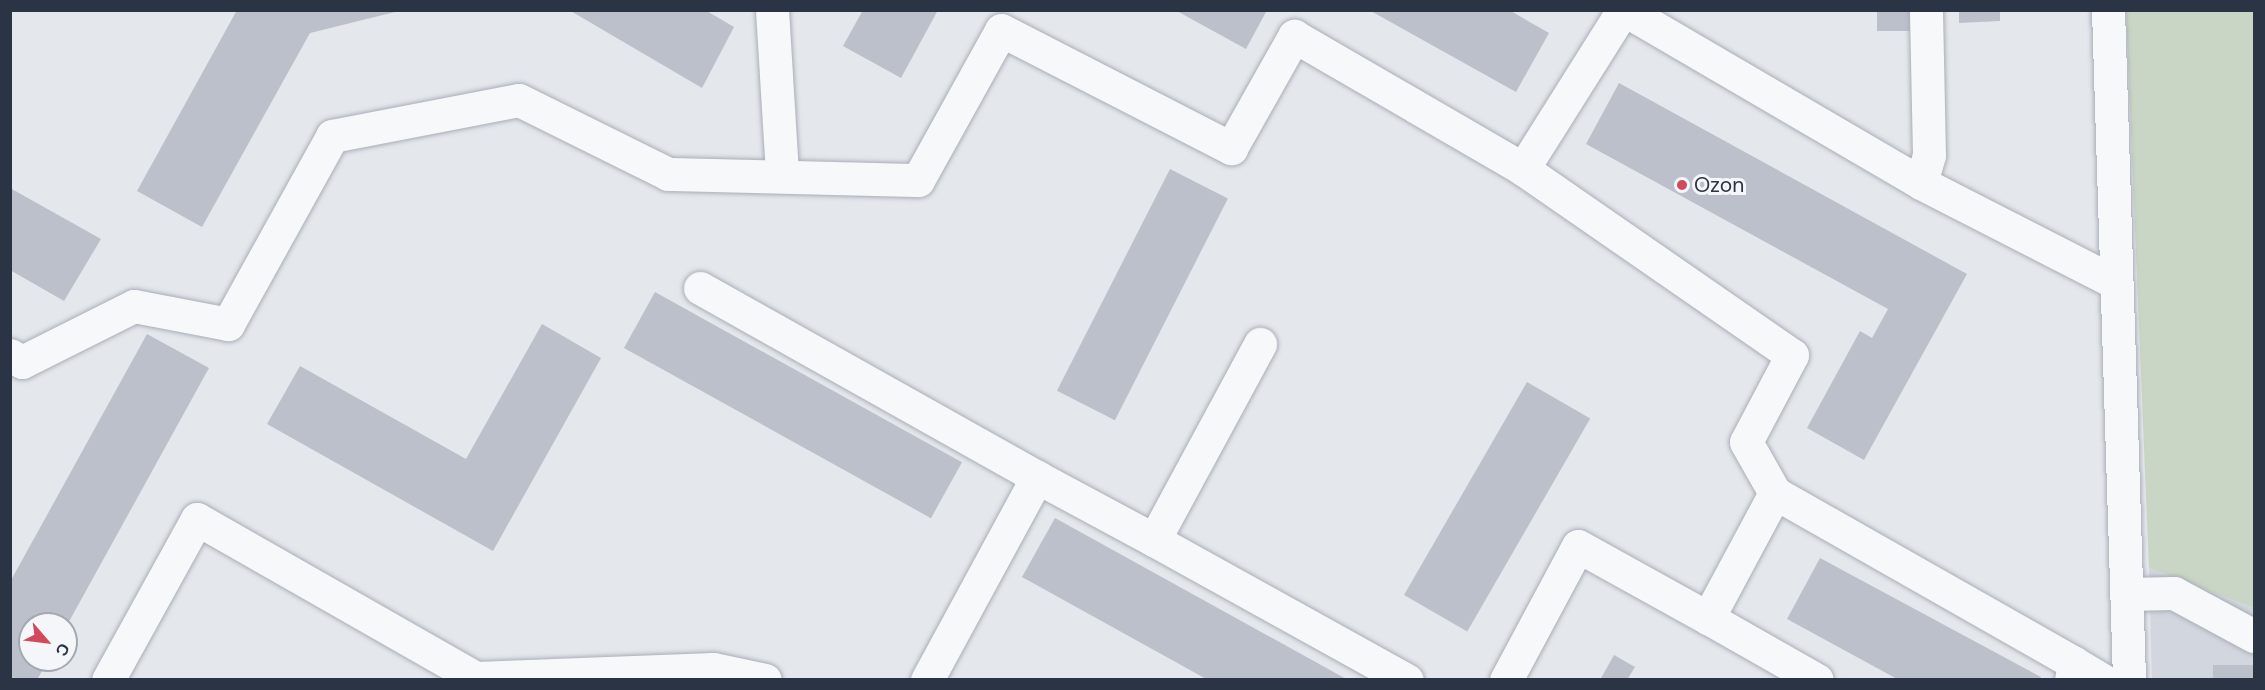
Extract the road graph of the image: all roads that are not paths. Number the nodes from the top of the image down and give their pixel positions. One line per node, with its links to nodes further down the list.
1 (772, 10): 6 (street)
2 (1624, 10): 5 (street); 7 (street)
3 (1926, 10): 7 (street)
4 (2108, 10): 8 (street)
5 (1523, 169): 6 (street); 13 (street)
6 (782, 175): 11 (street)
7 (1921, 183): 8 (street)
8 (2116, 283): 15 (street)
9 (700, 288): 12 (street)
10 (1260, 344): 14 (street)
11 (10, 355)
12 (1037, 477): 14 (street); 21 (street)
13 (1775, 492): 16 (street); 18 (street)
14 (1154, 540): 22 (street)
15 (2126, 594): 17 (street); 26 (street)
16 (1708, 618): 23 (street); 24 (street)
17 (2254, 636)
18 (2073, 671): 25 (street)
19 (108, 680): 20 (street)
20 (765, 680)
21 (927, 680)
22 (1407, 680)
23 (1506, 680)
24 (1817, 680)
25 (2102, 680)
26 (2129, 680)

